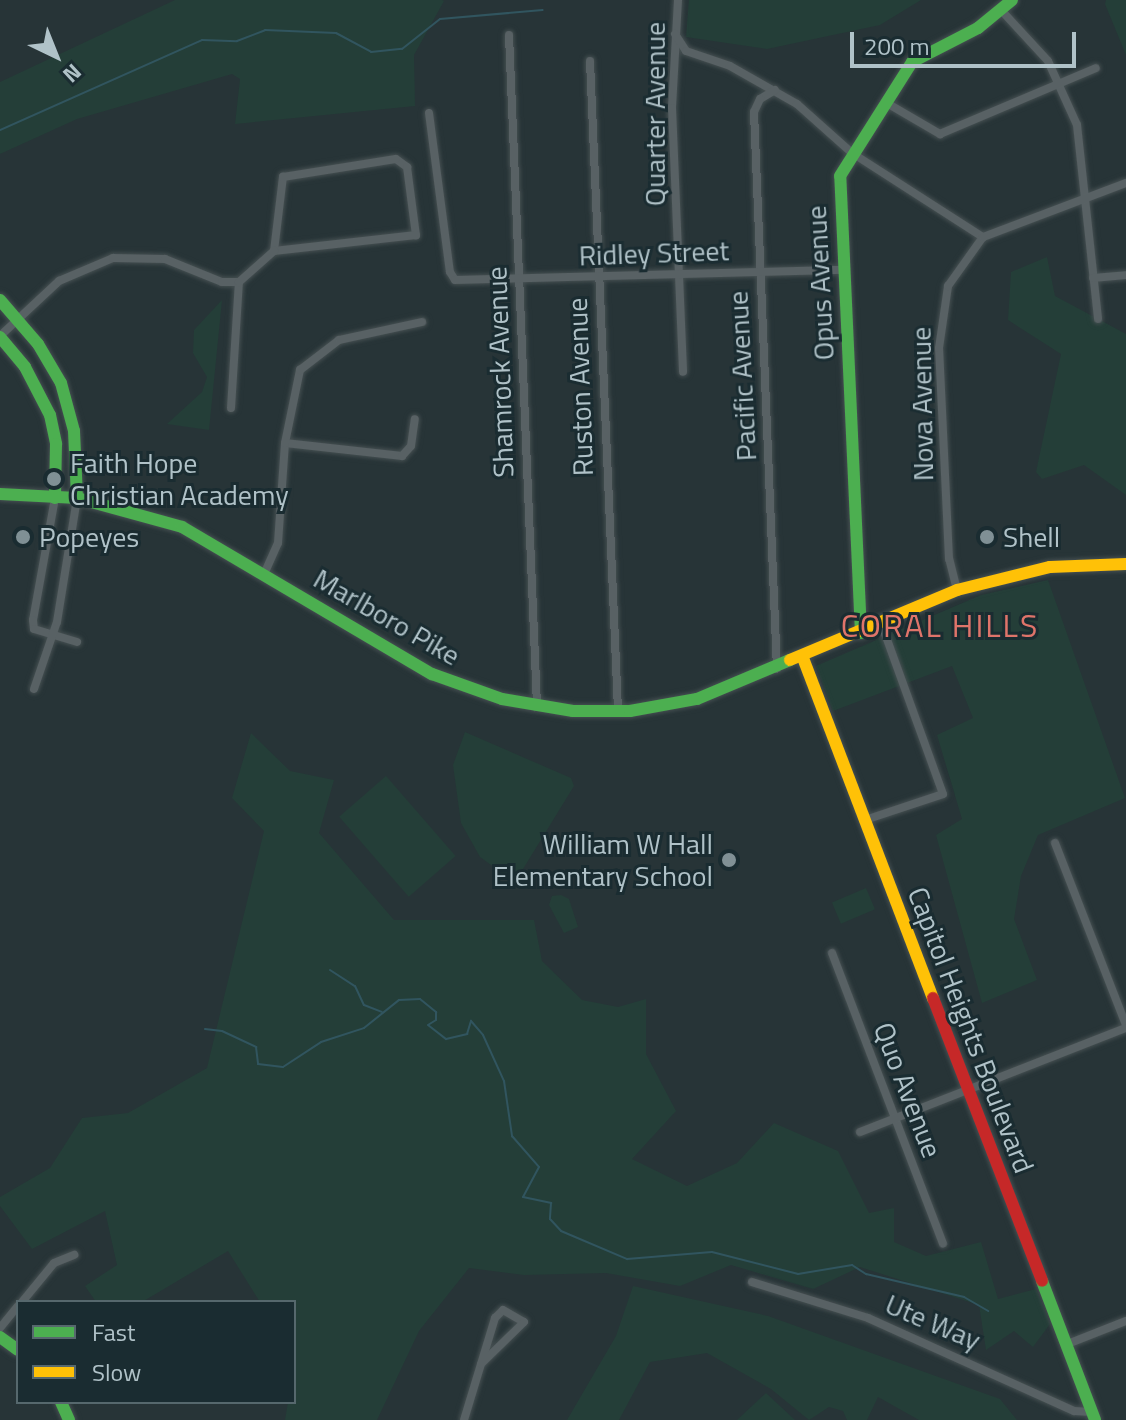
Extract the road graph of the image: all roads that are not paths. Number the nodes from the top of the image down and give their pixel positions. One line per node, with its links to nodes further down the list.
1 (678, 0): 4 (street, Quarter Avenue)
2 (1012, 0): 3 (street, Opus Avenue)
3 (1001, 10): 8 (street); 10 (street, Opus Avenue)
4 (675, 34): 9 (street); 19 (street, Quarter Avenue)
5 (509, 35): 22 (street, Shamrock Avenue)
6 (590, 61): 21 (street, Ruston Avenue)
7 (1096, 68): 8 (street)
8 (1060, 85): 10 (street); 14 (street)
9 (775, 90): 12 (street); 18 (street, Pacific Avenue)
10 (884, 102): 12 (street, Opus Avenue)
11 (429, 113): 22 (street, Ridley Street)
12 (852, 153): 15 (street); 17 (street, Opus Avenue)
13 (1126, 183): 14 (street)
14 (1088, 198): 15 (street); 23 (street)
15 (983, 237): 39 (street, Nova Avenue)
16 (274, 251): 16 (street); 24 (street)
17 (844, 270): 18 (street, Ridley Street); 41 (street, Opus Avenue)
18 (759, 271): 19 (street, Ridley Street); 45 (street, Pacific Avenue)
19 (679, 274): 21 (street, Ridley Street); 30 (street, Quarter Avenue)
20 (1126, 275): 23 (street)
21 (598, 277): 22 (street, Ridley Street); 48 (street, Ruston Avenue)
22 (519, 278): 47 (street, Shamrock Avenue)
23 (1093, 278): 26 (street)
24 (239, 282): 27 (street); 31 (street)
25 (0, 300): 27 (street)
26 (1098, 319)
27 (18, 320): 29 (street); 36 (street)
28 (422, 322): 33 (street)
29 (0, 337): 35 (street)
30 (683, 372)
31 (231, 408)
32 (415, 419): 33 (street)
33 (285, 443): 38 (street)
34 (0, 494): 35 (street, Marlboro Pike)
35 (55, 498): 36 (street, Marlboro Pike); 42 (street)
36 (77, 498): 38 (street, Marlboro Pike); 42 (street)
37 (1125, 566): 39 (street, Marlboro Pike)
38 (265, 572): 47 (street, Marlboro Pike)
39 (957, 590): 40 (street, Marlboro Pike)
40 (881, 623): 41 (street, Marlboro Pike); 49 (street)
41 (861, 633): 44 (street, Marlboro Pike)
42 (53, 634): 43 (street); 46 (street)
43 (77, 642)
44 (803, 658): 45 (street, Marlboro Pike); 49 (street, Capitol Heights Boulevard)
45 (777, 670): 48 (street, Marlboro Pike)
46 (34, 689)
47 (537, 707): 48 (street, Marlboro Pike)
48 (618, 711)
49 (865, 820): 53 (street, Capitol Heights Boulevard)
50 (1055, 843): 52 (street)
51 (832, 953): 54 (street, Quo Avenue)
52 (1126, 1026): 53 (street)
53 (968, 1087): 54 (street); 63 (street, Capitol Heights Boulevard)
54 (894, 1116): 55 (street); 56 (street, Quo Avenue)
55 (860, 1132)
56 (943, 1243)
57 (74, 1255): 59 (street)
58 (752, 1282): 65 (street, Ute Way)
59 (23, 1300)
60 (16, 1309): 62 (street)
61 (1126, 1321): 63 (street)
62 (0, 1328)
63 (1065, 1345): 65 (street, Capitol Heights Boulevard)
64 (481, 1364): 64 (street); 66 (street)
65 (1093, 1416)
66 (464, 1420)

